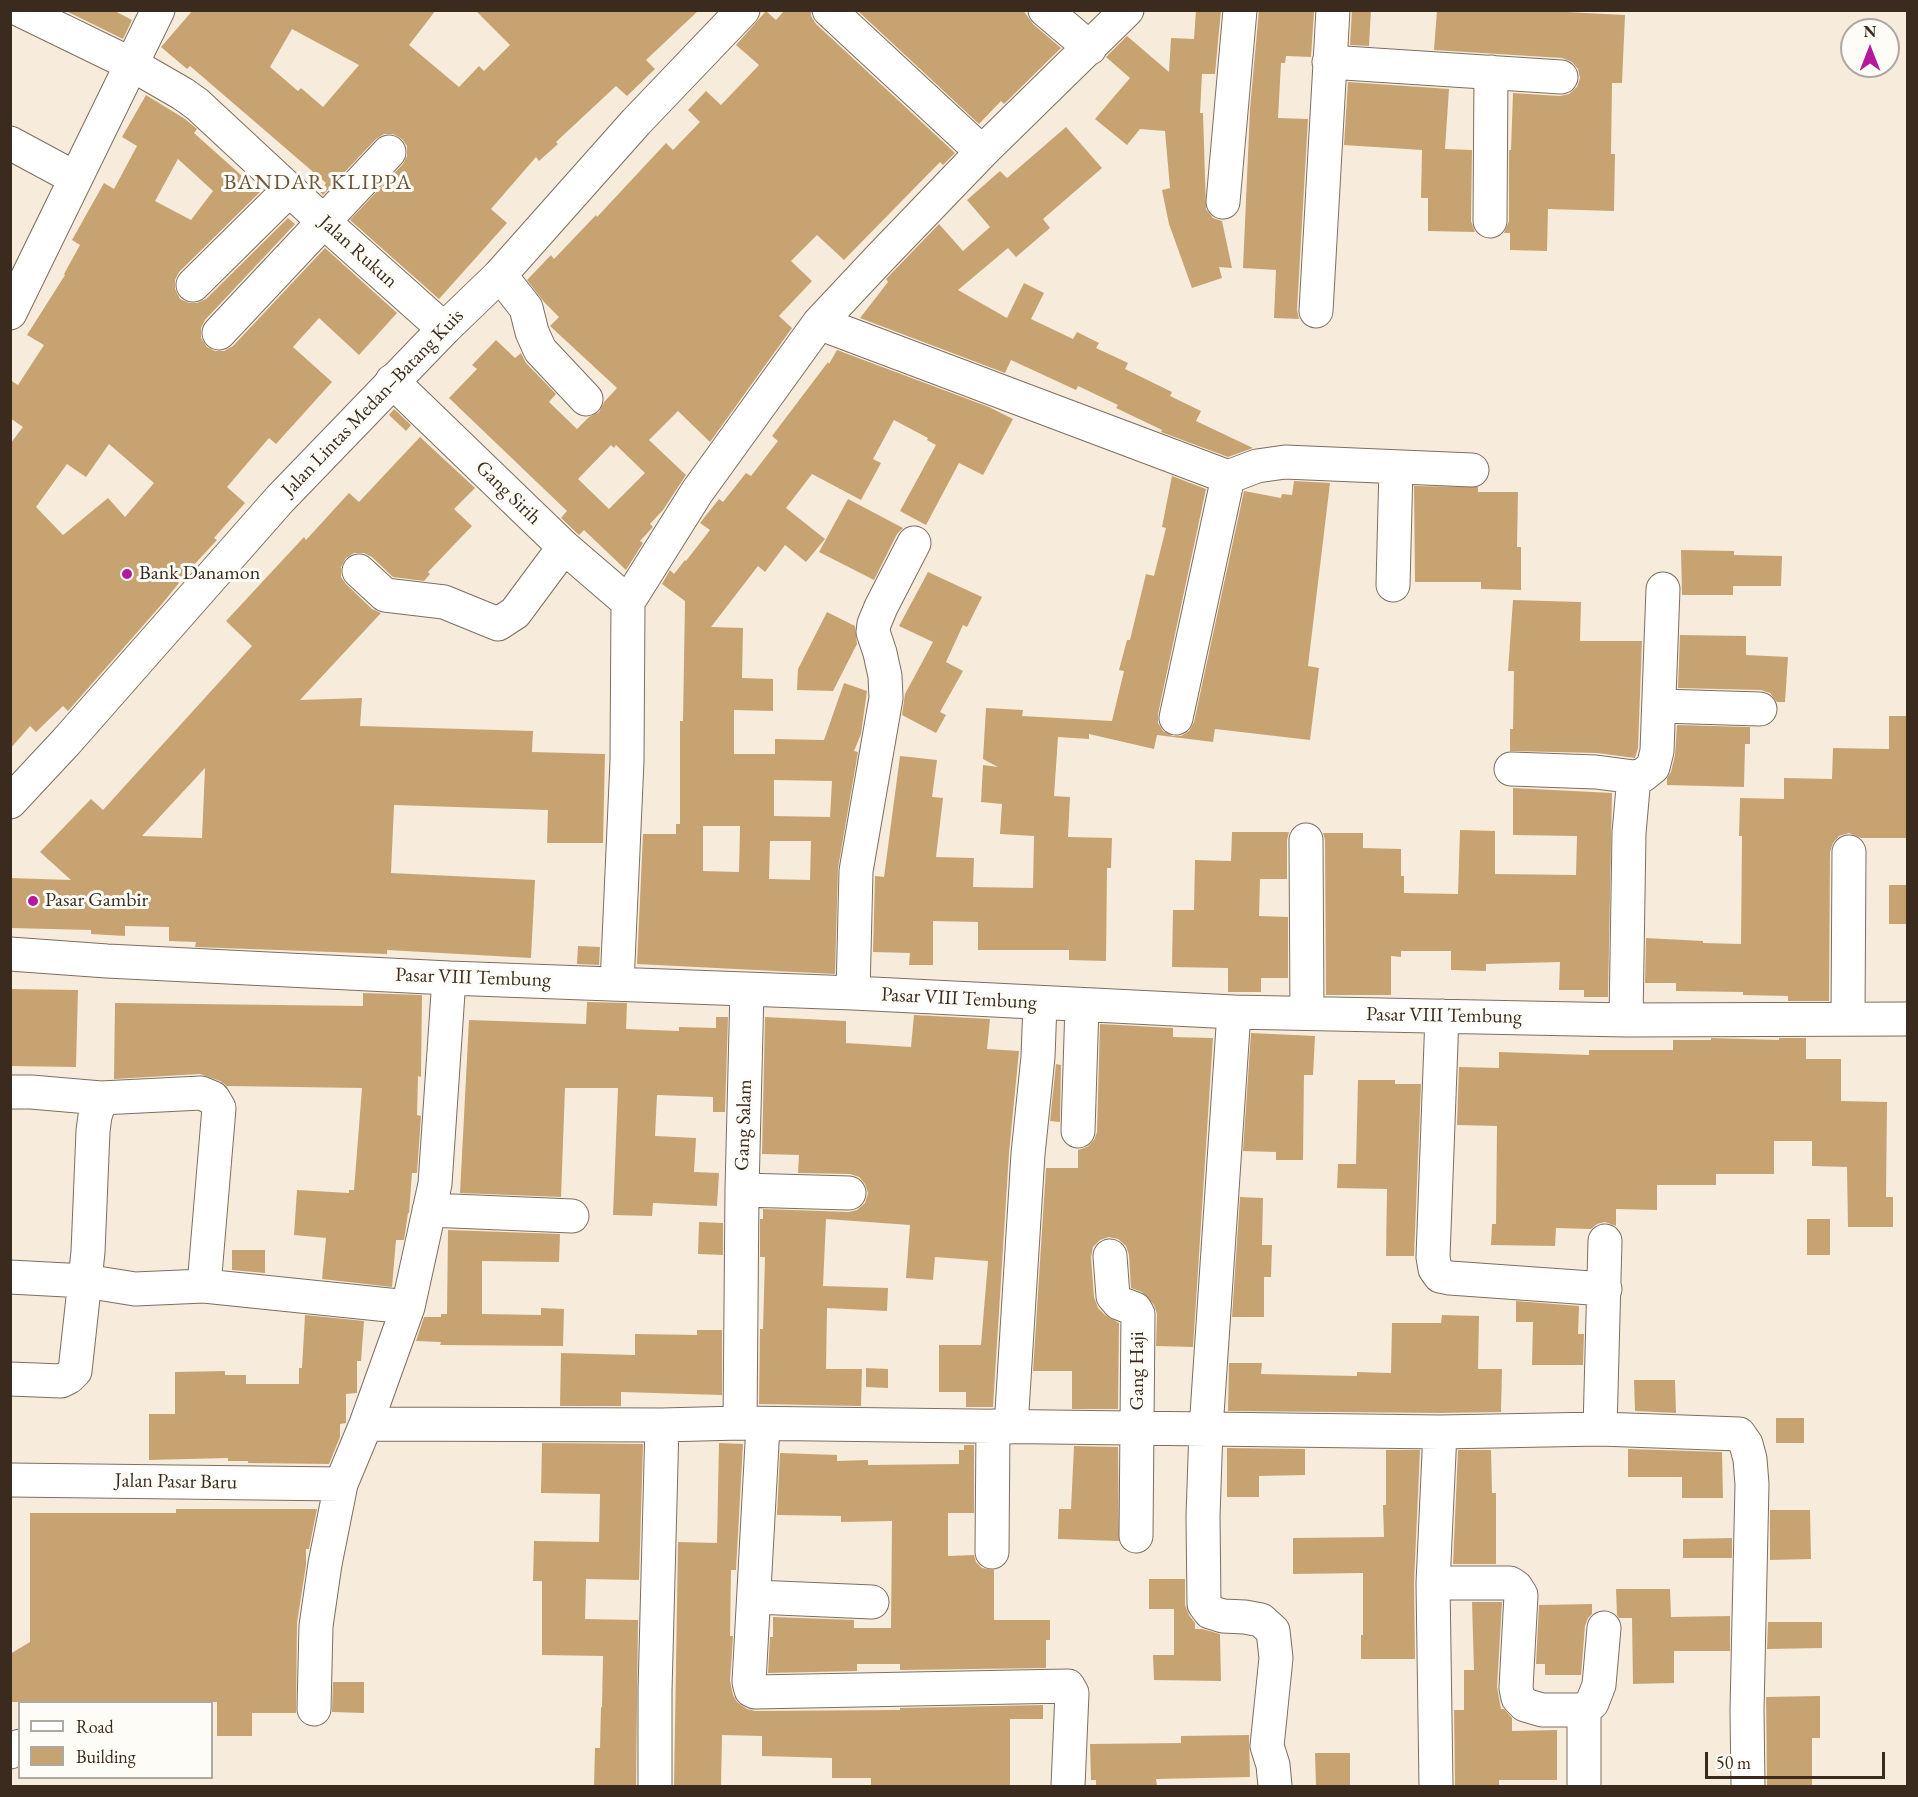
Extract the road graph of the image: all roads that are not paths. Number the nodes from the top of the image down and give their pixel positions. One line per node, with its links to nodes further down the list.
1 (20, 10): 11 (main road, Jalan Rukun)
2 (158, 10): 11 (main road)
3 (743, 10): 22 (main road, Jalan Lintas Medan–Batang Kuis)
4 (829, 10): 16 (main road)
5 (1045, 10): 9 (main road)
6 (1126, 10): 9 (main road)
7 (1240, 10): 19 (main road)
8 (1333, 10): 10 (main road)
9 (1090, 48): 16 (main road)
10 (1329, 62): 12 (main road); 25 (main road)
11 (131, 64): 17 (main road); 18 (main road, Jalan Rukun)
12 (1491, 72): 13 (main road); 21 (main road)
13 (1561, 77)
14 (10, 143): 17 (main road)
15 (389, 152): 20 (main road)
16 (982, 153): 26 (main road)
17 (75, 178): 24 (main road)
18 (290, 189): 20 (main road, Jalan Rukun); 23 (main road)
19 (1223, 202)
20 (323, 221): 27 (main road, Jalan Rukun); 28 (main road)
21 (1490, 221)
22 (500, 275): 27 (main road, Jalan Lintas Medan–Batang Kuis); 30 (main road)
23 (193, 285)
24 (12, 307)
25 (1316, 311)
26 (819, 323): 33 (main road); 39 (main road)
27 (444, 329): 29 (main road, Jalan Lintas Medan–Batang Kuis)
28 (219, 333)
29 (392, 381): 35 (main road, Gang Sirih); 45 (main road, Jalan Lintas Medan–Batang Kuis)
30 (586, 399)
31 (1396, 467): 32 (main road); 33 (main road); 37 (main road)
32 (1472, 470)
33 (1228, 477): 42 (main road)
34 (914, 543): 52 (main road)
35 (564, 547): 36 (main road); 39 (main road, Gang Sirih)
36 (359, 571)
37 (1393, 585)
38 (1664, 590): 40 (main road)
39 (628, 602): 50 (main road)
40 (1660, 706): 41 (main road); 44 (main road)
41 (1760, 709)
42 (1176, 718)
43 (1511, 769): 44 (main road)
44 (1634, 777): 60 (main road)
45 (10, 802)
46 (1306, 840): 56 (main road)
47 (1849, 852): 58 (main road)
48 (10, 954): 49 (main road, Pasar VIII Tembung)
49 (449, 978): 50 (main road, Pasar VIII Tembung); 66 (main road)
50 (616, 984): 51 (main road, Pasar VIII Tembung)
51 (747, 990): 52 (main road, Pasar VIII Tembung); 64 (main road, Gang Salam)
52 (853, 993): 53 (main road, Pasar VIII Tembung)
53 (1040, 1004): 54 (main road, Pasar VIII Tembung); 79 (main road)
54 (1082, 1005): 55 (main road, Pasar VIII Tembung); 63 (main road)
55 (1234, 1012): 56 (main road, Pasar VIII Tembung); 81 (main road)
56 (1307, 1012): 57 (main road, Pasar VIII Tembung)
57 (1442, 1016): 60 (main road, Pasar VIII Tembung); 73 (main road)
58 (1848, 1018): 59 (main road, Pasar VIII Tembung); 60 (main road, Pasar VIII Tembung)
59 (1908, 1019)
60 (1626, 1020)
61 (10, 1092): 62 (main road)
62 (101, 1098): 71 (main road); 72 (main road)
63 (1078, 1131)
64 (742, 1190): 65 (main road, Gang Salam); 77 (main road)
65 (849, 1193)
66 (429, 1210): 67 (main road); 74 (main road)
67 (572, 1216)
68 (1605, 1241): 73 (main road)
69 (1110, 1256): 80 (main road, Gang Haji)
70 (10, 1277): 71 (main road)
71 (85, 1281): 72 (main road); 75 (main road)
72 (204, 1286): 74 (main road)
73 (1605, 1289): 82 (main road)
74 (408, 1306): 76 (main road)
75 (10, 1379)
76 (366, 1424): 78 (main road); 85 (main road)
77 (752, 1424): 78 (main road); 79 (main road); 89 (main road)
78 (662, 1425): 94 (main road)
79 (1002, 1427): 80 (main road); 87 (main road)
80 (1137, 1428): 81 (main road); 86 (main road)
81 (1206, 1428): 83 (main road); 96 (main road)
82 (1600, 1429): 83 (main road); 99 (main road)
83 (1440, 1432): 88 (main road)
84 (10, 1480): 85 (main road, Jalan Pasar Baru)
85 (341, 1484): 92 (main road)
86 (1136, 1536)
87 (992, 1552)
88 (1433, 1583): 93 (main road); 97 (main road)
89 (755, 1597): 90 (main road); 95 (main road)
90 (872, 1602)
91 (1604, 1628): 93 (main road)
92 (314, 1709)
93 (1584, 1709): 98 (main road)
94 (655, 1786)
95 (1068, 1786)
96 (1275, 1786)
97 (1436, 1786)
98 (1584, 1786)
99 (1748, 1786)

